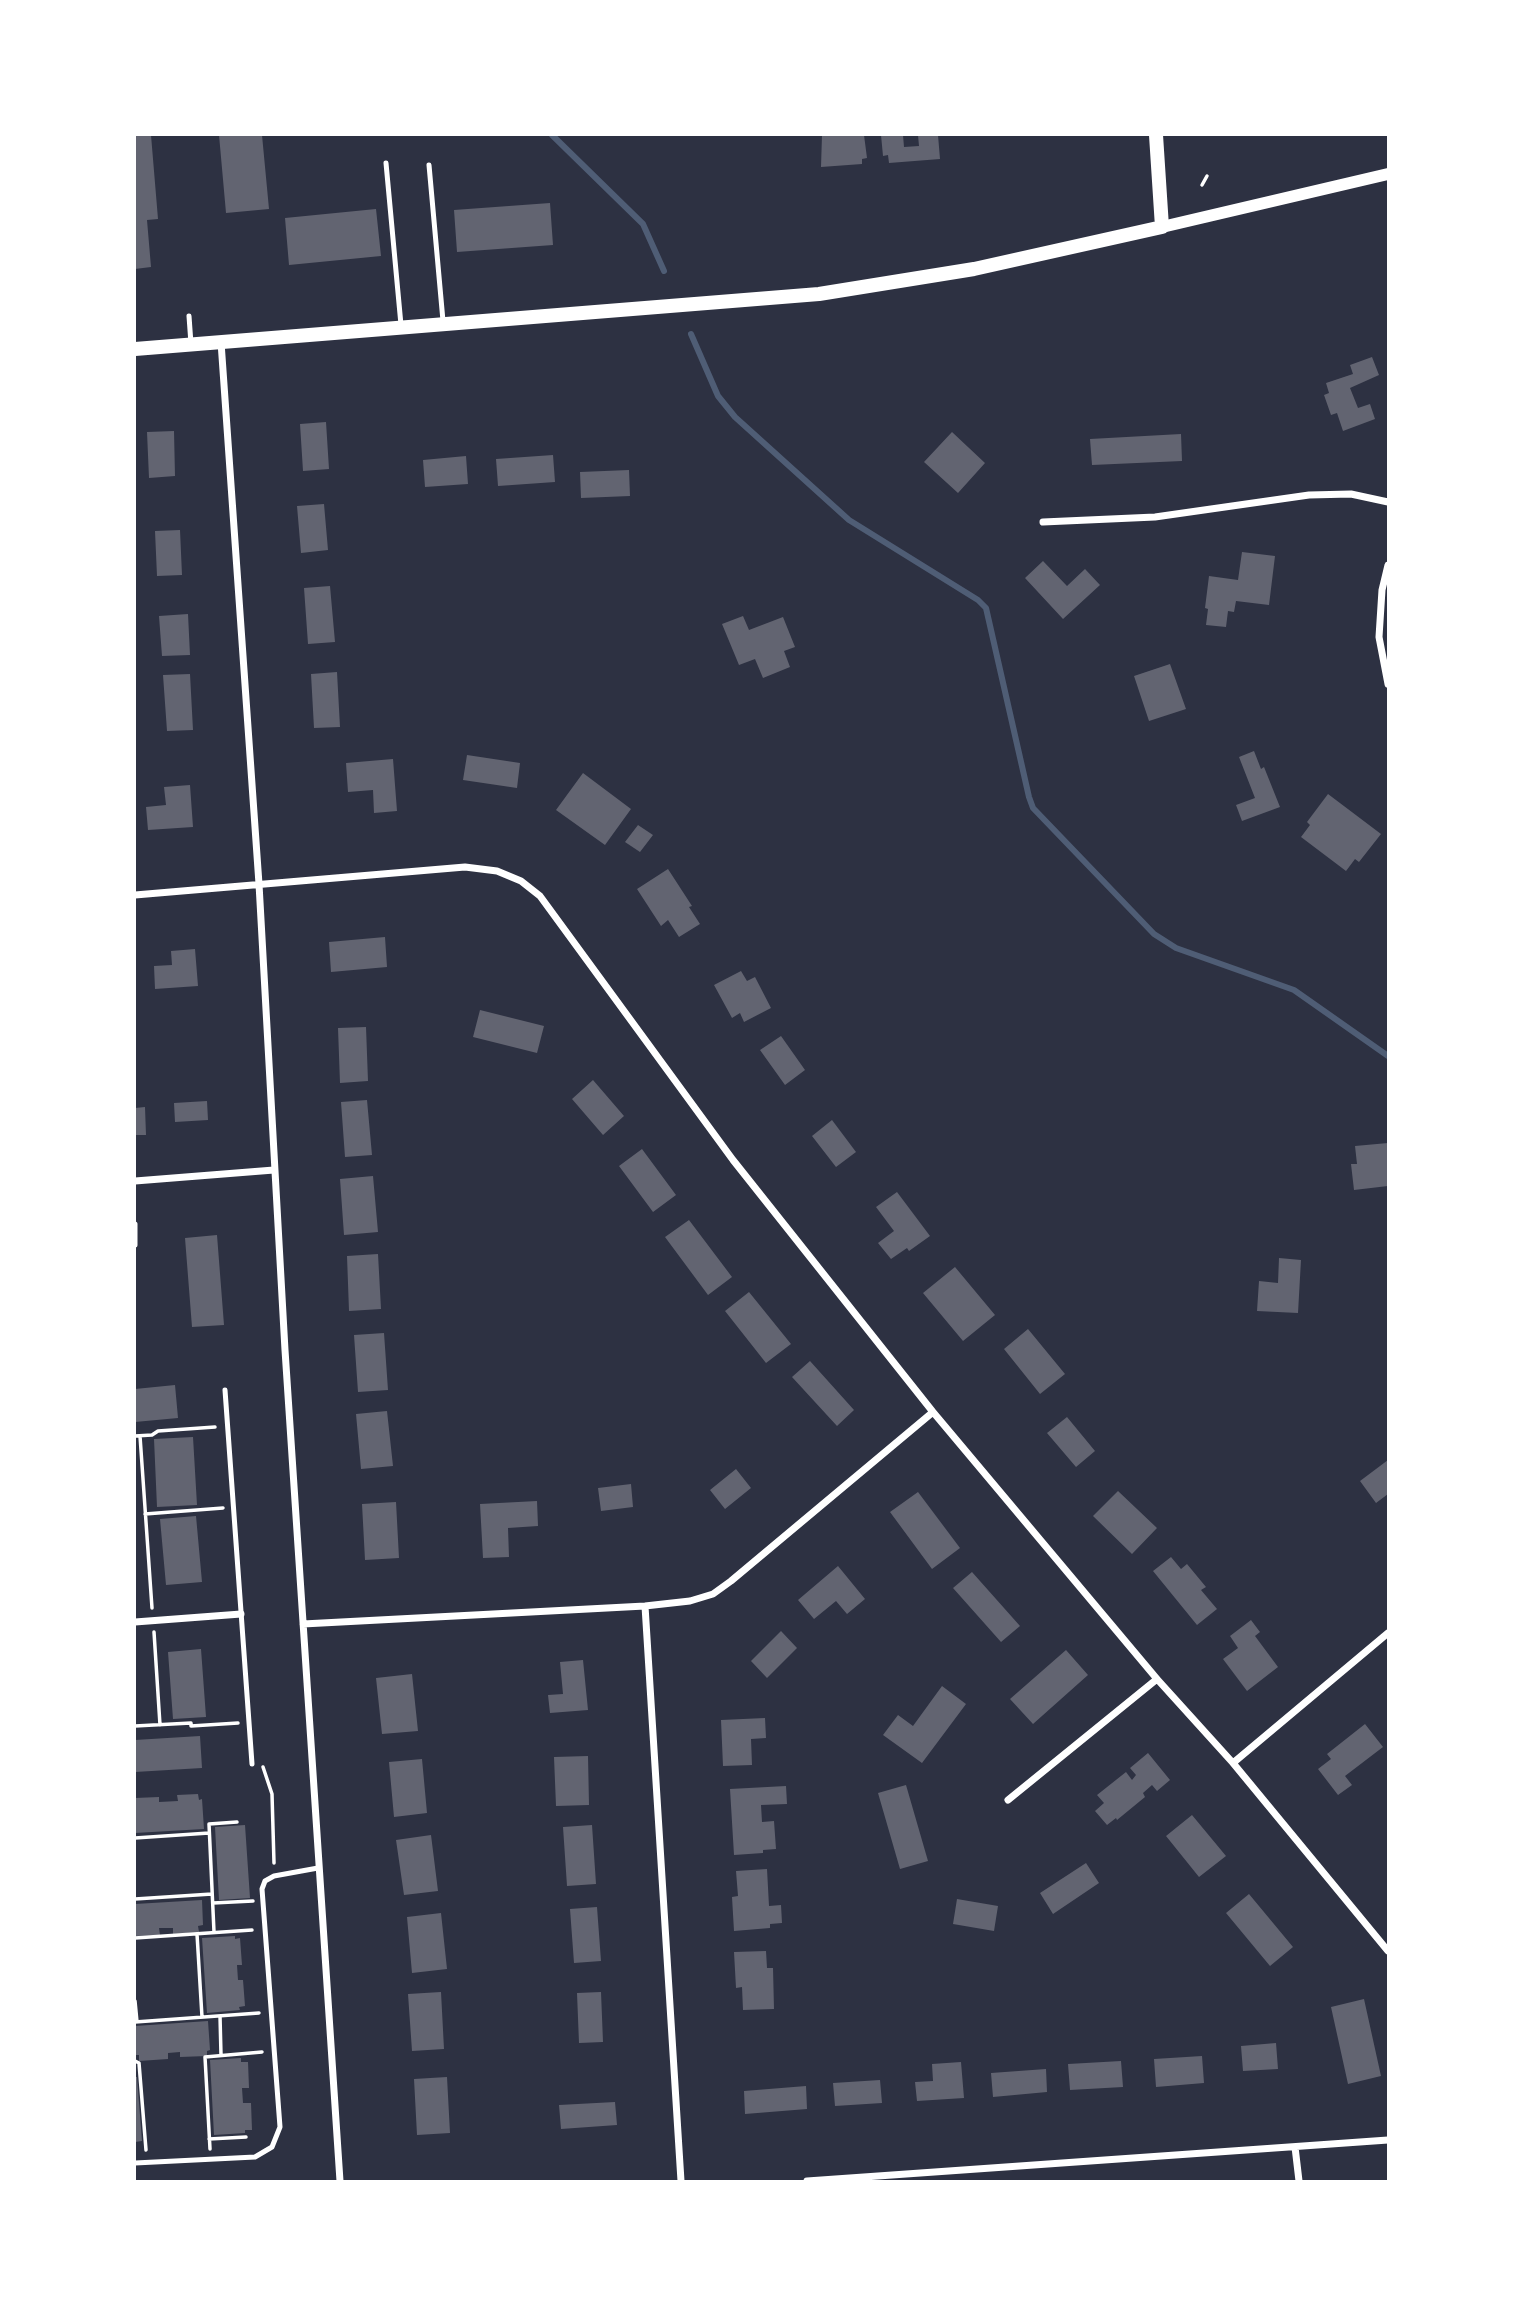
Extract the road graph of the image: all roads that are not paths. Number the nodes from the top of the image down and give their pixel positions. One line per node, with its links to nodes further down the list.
1 (1156, 135): 5 (main road)
2 (386, 163): 8 (lane)
3 (429, 165): 7 (lane)
4 (1388, 174): 5 (street)
5 (1162, 227): 7 (main road)
6 (189, 316): 10 (lane)
7 (443, 324): 8 (main road)
8 (401, 328): 9 (main road)
9 (221, 342): 10 (main road); 16 (street)
10 (191, 344): 11 (main road)
11 (135, 349)
12 (1388, 502): 13 (street)
13 (1043, 522)
14 (1388, 565): 15 (street)
15 (1388, 684)
16 (259, 884): 17 (street); 18 (street); 23 (street)
17 (135, 895)
18 (274, 1170): 19 (street); 27 (street)
19 (135, 1181)
20 (135, 1224): 21 (lane)
21 (135, 1245)
22 (225, 1390): 25 (lane)
23 (933, 1412): 24 (street); 29 (street)
24 (645, 1606): 27 (street); 40 (street)
25 (241, 1614): 26 (street); 30 (lane)
26 (135, 1622)
27 (303, 1624): 33 (street)
28 (1388, 1633): 31 (street)
29 (1157, 1679): 31 (street); 32 (street)
30 (252, 1762)
31 (1233, 1763): 34 (street)
32 (1008, 1800)
33 (318, 1868): 37 (lane); 39 (street)
34 (1388, 1951)
35 (1388, 2140): 36 (street)
36 (1296, 2147): 38 (street); 42 (street)
37 (135, 2163)
38 (909, 2178): 41 (street)
39 (340, 2181)
40 (681, 2181)
41 (807, 2181)
42 (1299, 2181)

